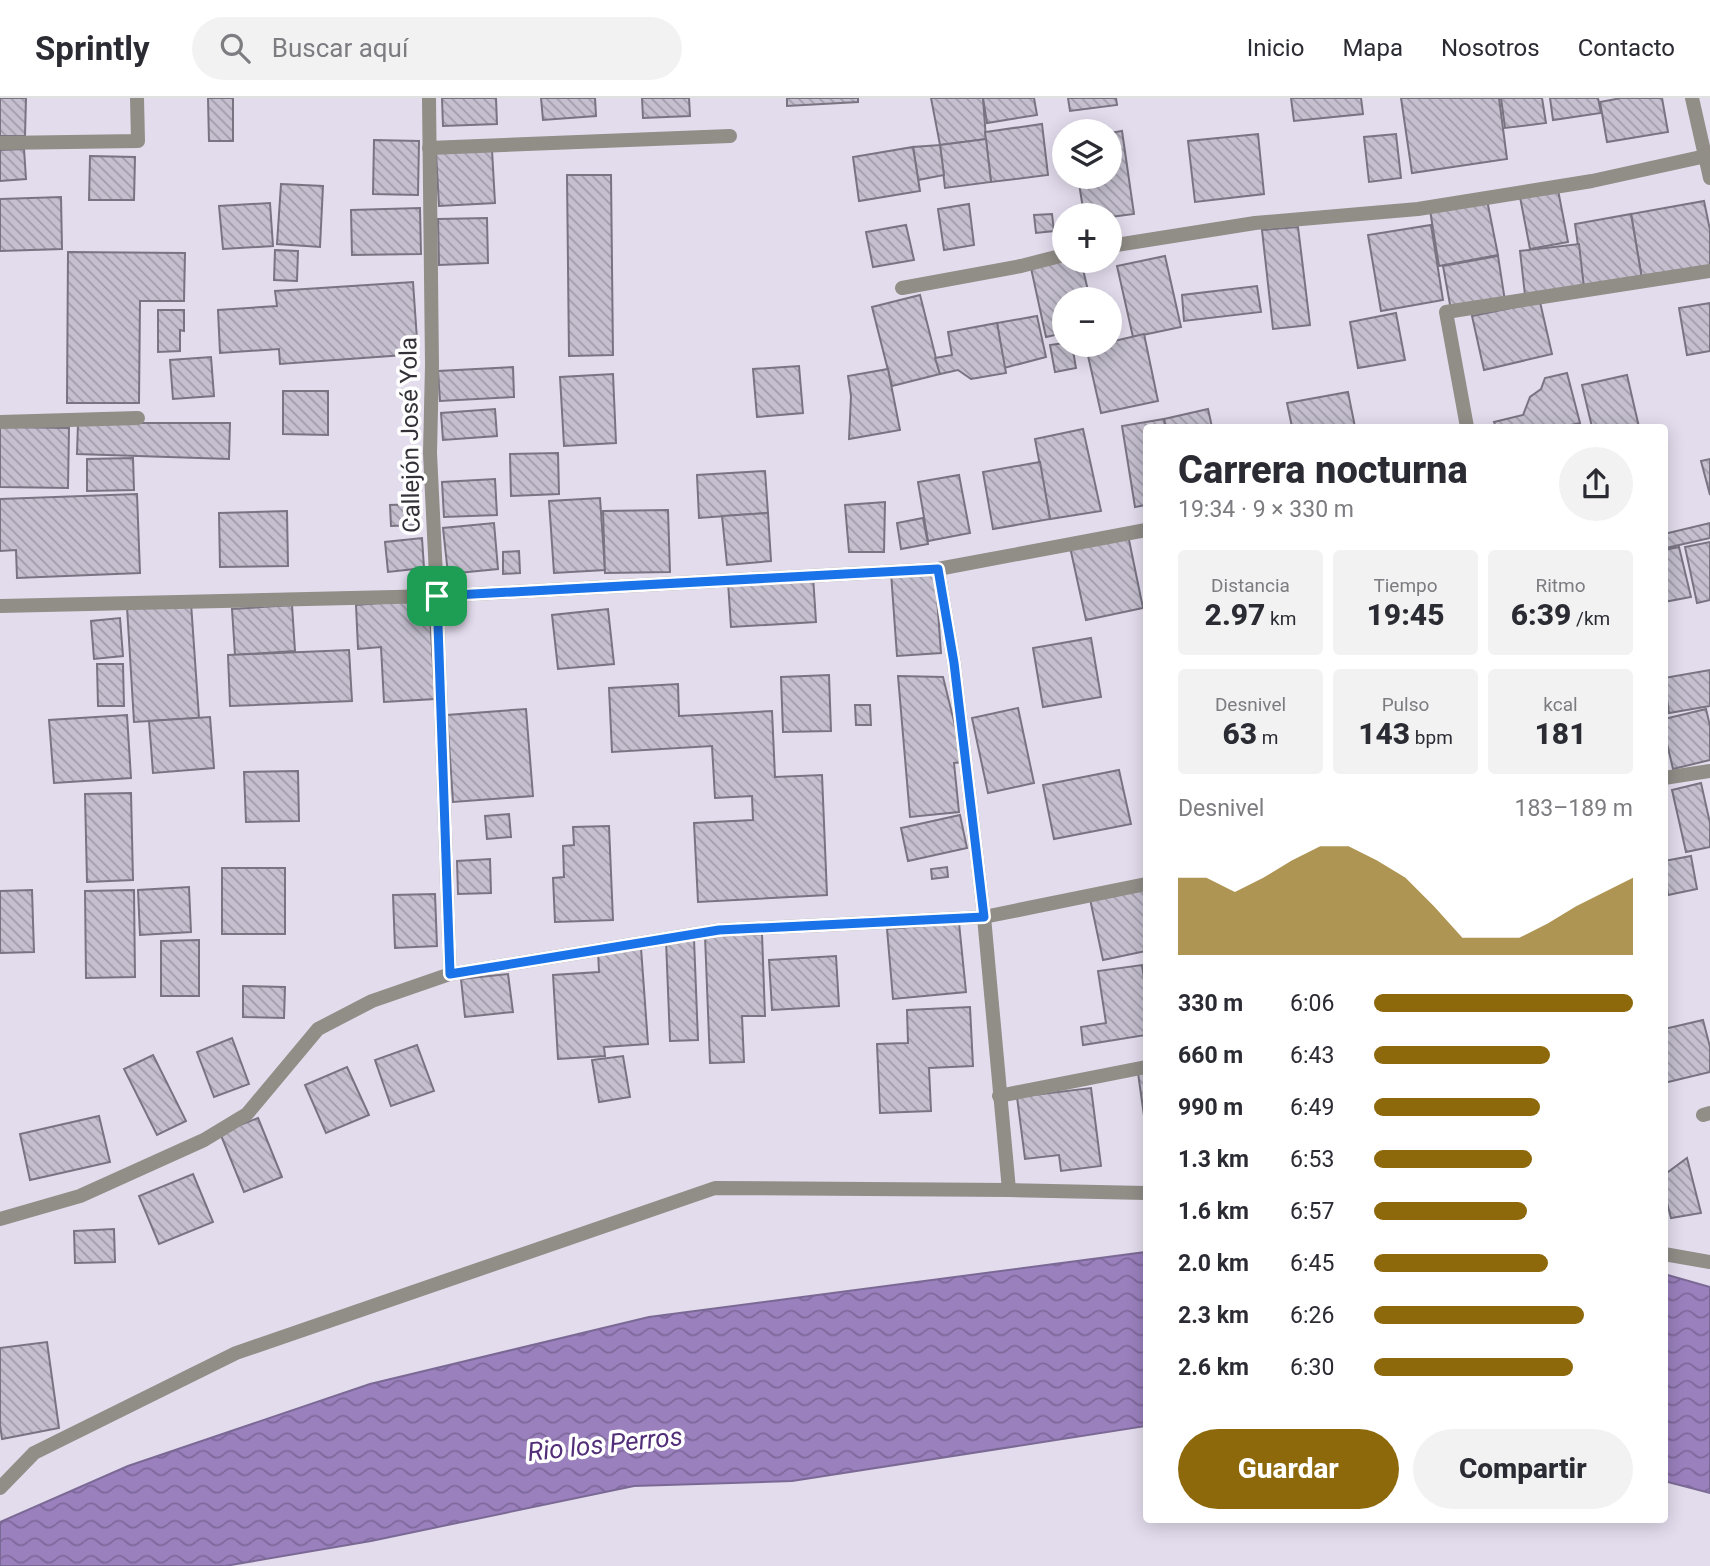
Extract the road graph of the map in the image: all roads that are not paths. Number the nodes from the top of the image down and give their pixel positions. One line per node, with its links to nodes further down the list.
1 (138, 98): 5 (street)
2 (429, 98): 6 (street, Callejón José Yola)
3 (1692, 98): 7 (street)
4 (730, 136): 6 (street)
5 (0, 143)
6 (429, 148): 18 (street, Callejón José Yola)
7 (1707, 156): 8 (street); 9 (street)
8 (1710, 178)
9 (1122, 244)
10 (1052, 258): 12 (street)
11 (1710, 271): 15 (street)
12 (902, 288)
13 (138, 418): 14 (street)
14 (0, 422)
15 (1466, 424)
16 (1143, 531): 17 (street)
17 (938, 569): 18 (street); 23 (street)
18 (437, 596): 19 (street); 24 (street, Callejón José Yola)
19 (0, 606)
20 (1710, 771): 21 (street)
21 (1668, 777)
22 (1143, 885): 23 (street)
23 (984, 917): 24 (street); 26 (street)
24 (450, 974): 29 (street)
25 (1143, 1067): 26 (street)
26 (999, 1096): 27 (street)
27 (1009, 1189): 28 (street); 32 (street)
28 (1143, 1193)
29 (0, 1219)
30 (1668, 1255): 31 (street)
31 (1710, 1262)
32 (0, 1488)

